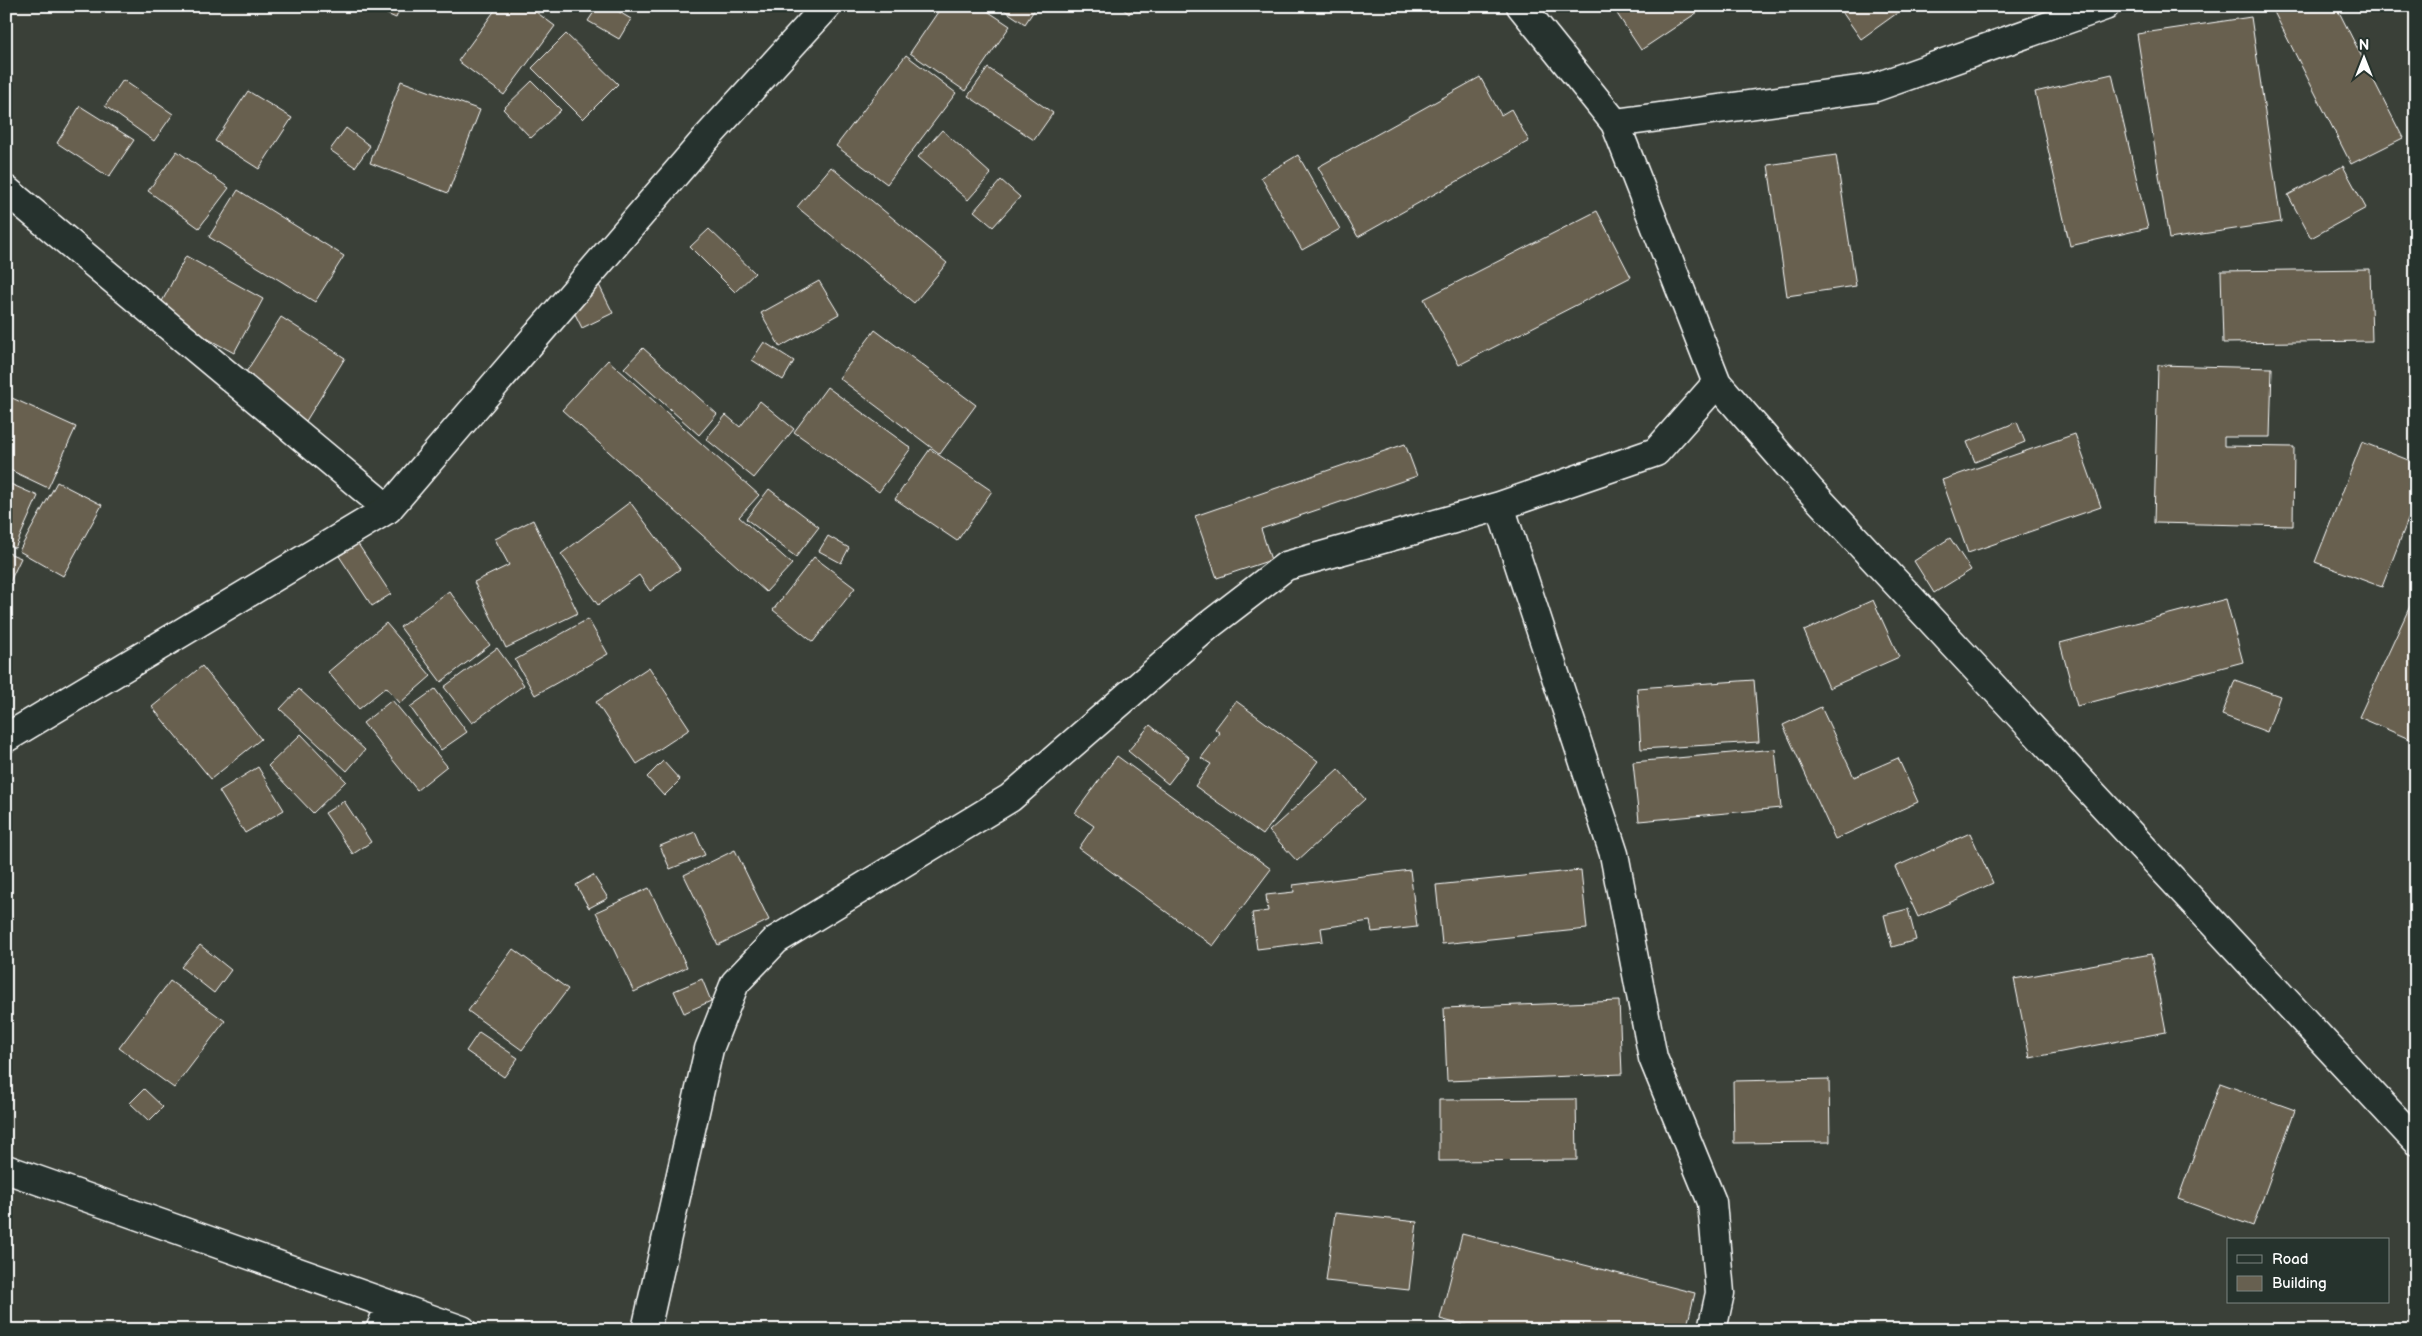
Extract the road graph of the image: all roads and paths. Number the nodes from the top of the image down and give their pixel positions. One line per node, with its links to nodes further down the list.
1 (827, 6): 8 (street)
2 (1521, 6): 4 (street)
3 (2105, 6): 4 (street)
4 (1616, 123): 6 (street)
5 (6, 190): 8 (street)
6 (1717, 383): 7 (street); 10 (street)
7 (1500, 506): 14 (street); 15 (street)
8 (388, 509): 9 (street)
9 (6, 738)
10 (2416, 1141)
11 (6, 1169): 12 (street)
12 (385, 1318): 13 (street)
13 (462, 1330)
14 (646, 1330)
15 (1712, 1330)

